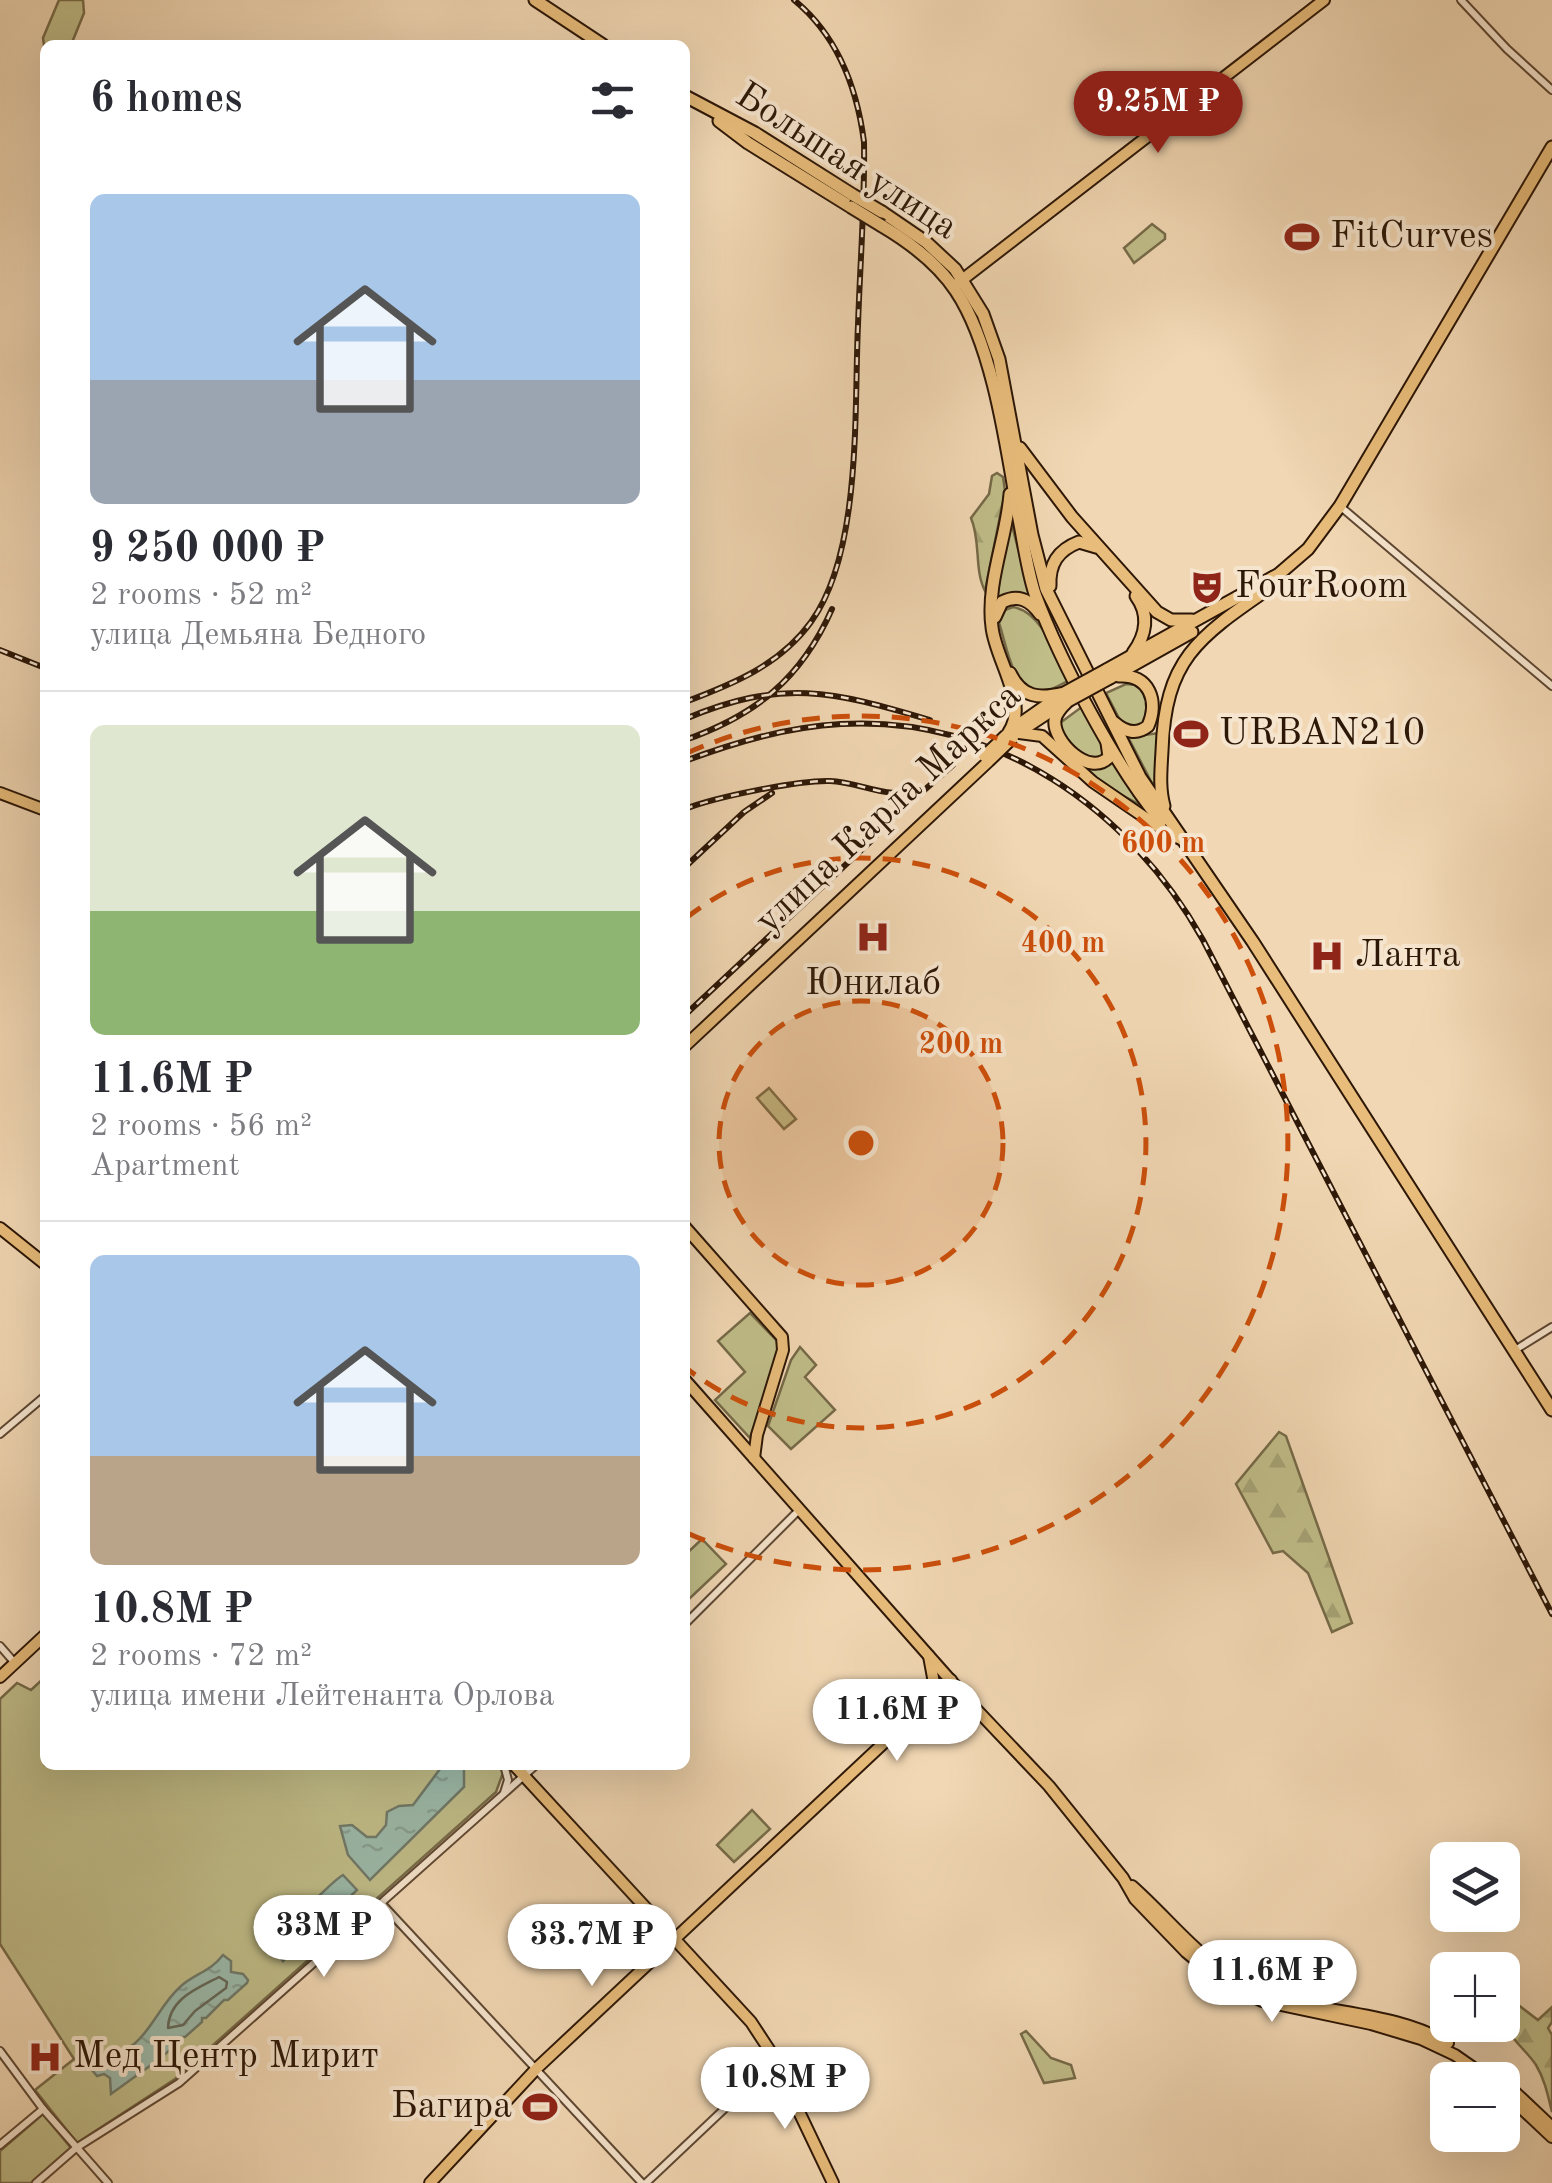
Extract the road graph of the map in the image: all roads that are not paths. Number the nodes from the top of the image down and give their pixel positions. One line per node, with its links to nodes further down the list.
1 (535, 0): 4 (highway)
2 (1324, 0): 8 (main road)
3 (1462, 0): 5 (street)
4 (595, 40)
5 (1552, 90)
6 (690, 100): 8 (highway, Большая улица, bridge)
7 (1552, 147): 11 (highway)
8 (959, 283): 9 (highway); 10 (highway)
9 (1014, 432): 13 (highway); 14 (highway)
10 (1008, 460): 15 (highway); 22 (highway)
11 (1340, 506): 12 (highway); 14 (highway); 18 (street)
12 (1261, 594): 17 (highway); 26 (highway)
13 (1050, 600): 16 (highway); 21 (highway)
14 (1206, 616): 16 (highway)
15 (1062, 655): 19 (highway); 20 (highway)
16 (1124, 660): 17 (highway)
17 (1108, 674): 19 (highway, bridge); 21 (highway)
18 (1552, 686)
19 (1066, 697): 20 (highway); 22 (main road)
20 (1088, 703): 26 (highway)
21 (1108, 716): 26 (highway)
22 (1012, 735): 23 (main road, bridge); 26 (main road)
23 (986, 759): 27 (main road, улица Карла Маркса); 28 (main road, улица Карла Маркса)
24 (0, 789): 25 (main road)
25 (40, 804)
26 (1183, 840): 33 (highway)
27 (690, 1033)
28 (690, 1041)
29 (0, 1228): 31 (main road)
30 (690, 1232): 38 (main road)
31 (40, 1260)
32 (1552, 1327): 33 (street)
33 (1515, 1350): 36 (highway)
34 (690, 1386): 39 (main road)
35 (40, 1400): 37 (street)
36 (1552, 1410)
37 (0, 1434)
38 (757, 1436): 39 (main road); 40 (main road)
39 (740, 1442): 40 (main road)
40 (754, 1458): 41 (main road)
41 (800, 1509): 42 (street); 45 (main road)
42 (690, 1619)
43 (40, 1640): 46 (main road)
44 (0, 1646): 46 (street)
45 (928, 1652): 48 (main road); 49 (main road)
46 (15, 1663): 47 (main road)
47 (0, 1677)
48 (953, 1682): 49 (main road); 50 (main road)
49 (928, 1705): 50 (main road); 58 (main road)
50 (975, 1708): 56 (main road)
51 (505, 1770): 55 (street)
52 (519, 1770): 54 (main road)
53 (531, 1770): 54 (street)
54 (524, 1776): 55 (street); 58 (main road)
55 (502, 1797): 57 (street)
56 (1123, 1878): 61 (main road); 62 (main road)
57 (382, 1904): 63 (street); 70 (street)
58 (675, 1939): 60 (main road); 63 (main road)
59 (0, 2050): 66 (street)
60 (774, 2062): 74 (street); 75 (main road)
61 (1465, 2062)
62 (1474, 2062)
63 (537, 2068): 73 (main road); 74 (street)
64 (1520, 2099): 67 (main road)
65 (1520, 2102): 68 (main road)
66 (43, 2109): 69 (street); 70 (street)
67 (1552, 2126)
68 (1552, 2137)
69 (0, 2145)
70 (76, 2148): 71 (street); 72 (street)
71 (36, 2183)
72 (108, 2183)
73 (430, 2183)
74 (644, 2183)
75 (833, 2183)

